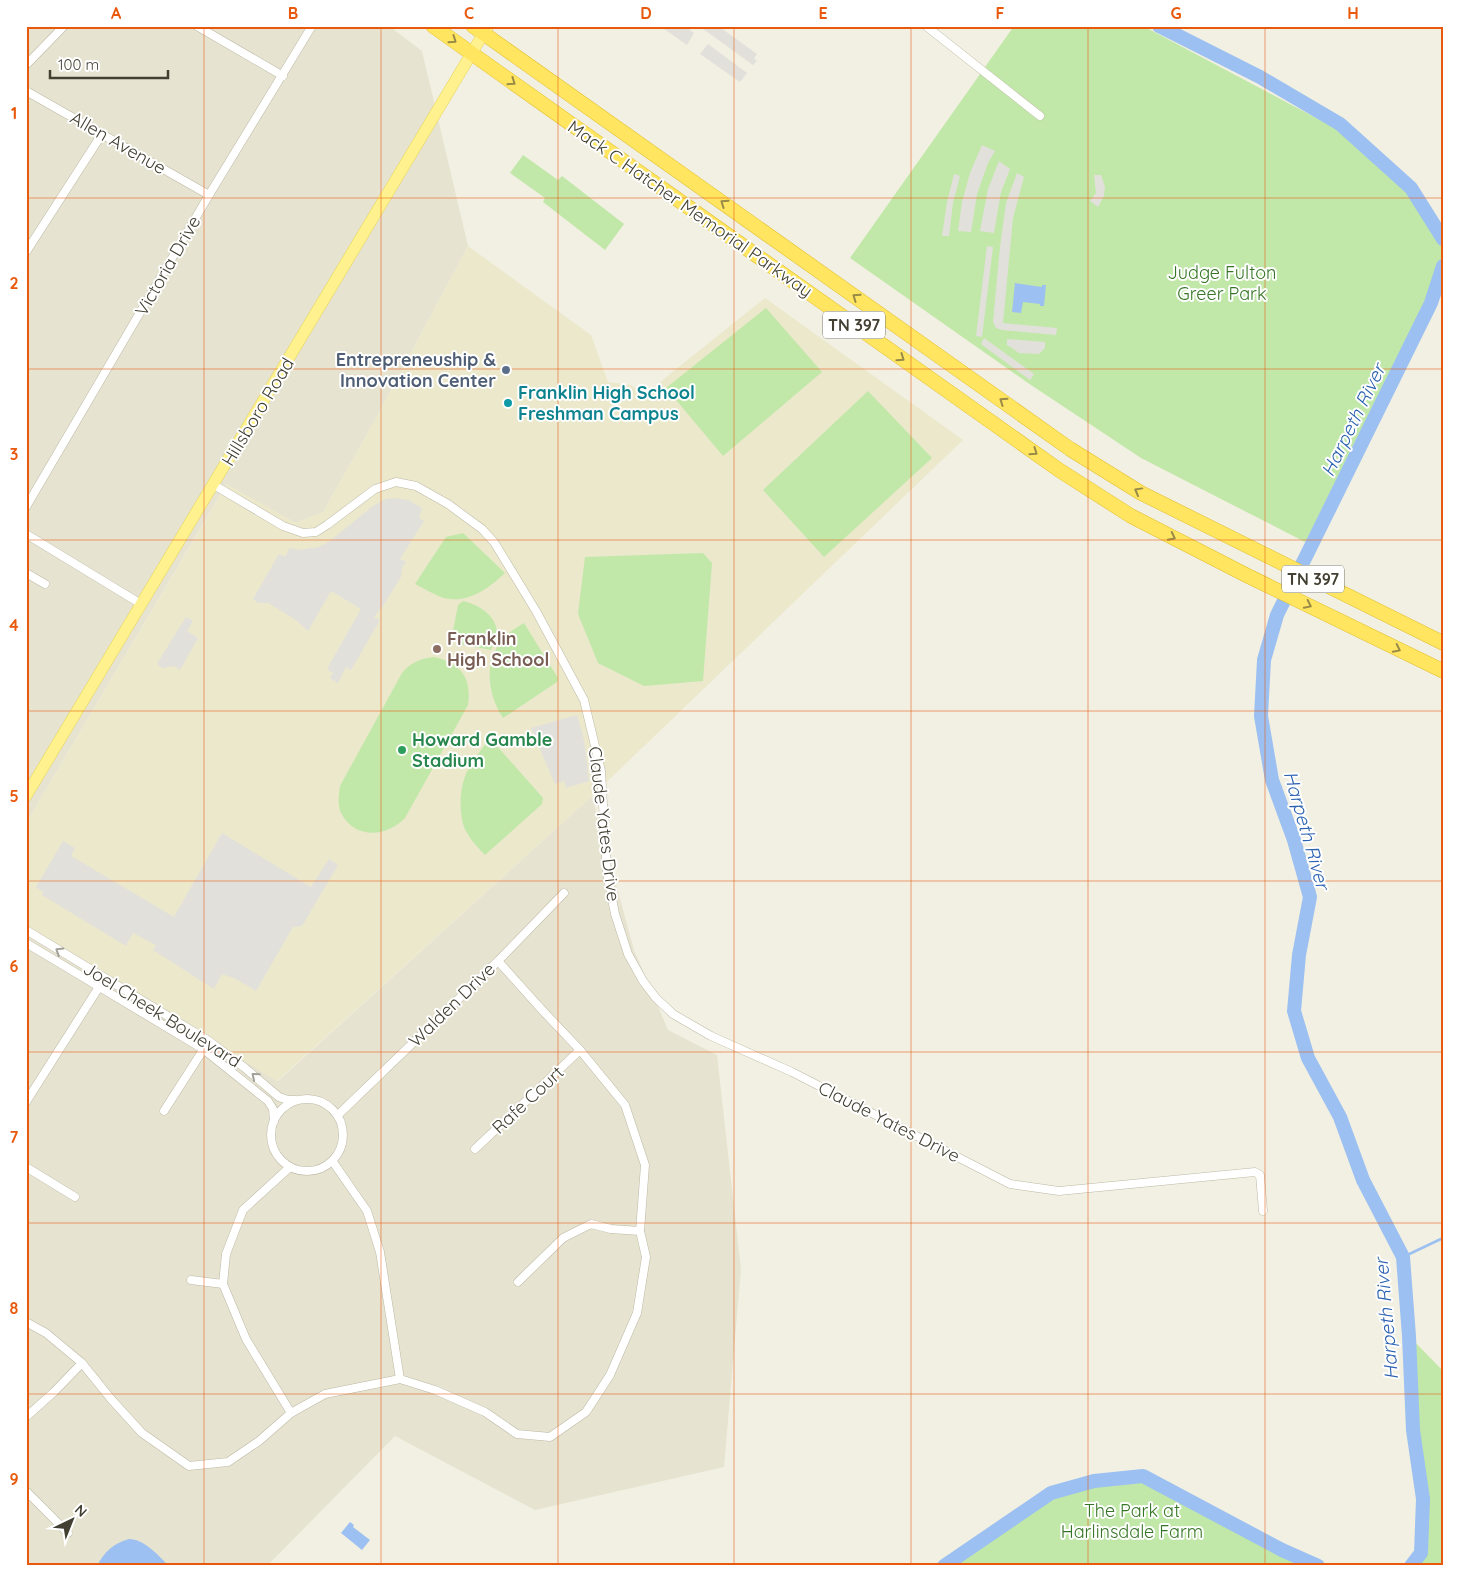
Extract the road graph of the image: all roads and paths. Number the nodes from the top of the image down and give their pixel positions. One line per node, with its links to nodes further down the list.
1 (64, 26): 8 (street)
2 (197, 26): 9 (street)
3 (312, 26): 9 (street, Victoria Drive)
4 (433, 26): 7 (highway, Mack C Hatcher Memorial Parkway / TN 397, one-way to 7)
5 (926, 26): 11 (street)
6 (482, 29): 7 (main road, Hillsboro Road); 21 (highway, Mack C Hatcher Memorial Parkway / TN 397, one-way to 6)
7 (472, 54): 15 (main road, Hillsboro Road); 22 (highway, Mack C Hatcher Memorial Parkway / TN 397, one-way to 22)
8 (26, 64)
9 (283, 76): 13 (street, Victoria Drive)
10 (26, 91): 12 (street, Allen Avenue)
11 (1040, 116)
12 (102, 134): 13 (street, Allen Avenue); 14 (street)
13 (209, 195): 16 (street, Victoria Drive)
14 (26, 252)
15 (214, 485): 20 (main road, Hillsboro Road); 42 (street, Claude Yates Drive)
16 (26, 508)
17 (26, 534): 20 (street)
18 (26, 573): 19 (street)
19 (45, 584)
20 (141, 604): 23 (main road, Hillsboro Road)
21 (1443, 643)
22 (1443, 671)
23 (26, 796)
24 (564, 893): 27 (street, Walden Drive)
25 (26, 930): 29 (street, Joel Cheek Boulevard, one-way to 25)
26 (26, 943): 28 (street, Joel Cheek Boulevard)
27 (498, 961): 31 (street); 35 (street, Walden Drive)
28 (99, 987): 30 (street, Joel Cheek Boulevard); 33 (street)
29 (209, 1041): 30 (street); 32 (street, Joel Cheek Boulevard, one-way to 29)
30 (203, 1049): 34 (street); 36 (street, Joel Cheek Boulevard)
31 (580, 1050): 37 (street, Rafe Court); 43 (street)
32 (295, 1100): 35 (street); 36 (street)
33 (26, 1102)
34 (164, 1111)
35 (338, 1115): 38 (street)
36 (274, 1121): 40 (street)
37 (475, 1149)
38 (332, 1162): 40 (street); 49 (street)
39 (26, 1167): 41 (street)
40 (290, 1167): 46 (street)
41 (75, 1197)
42 (1263, 1211)
43 (640, 1231): 45 (street); 49 (street)
44 (191, 1280): 46 (street)
45 (518, 1282)
46 (223, 1284): 50 (street)
47 (26, 1322): 48 (street)
48 (82, 1363): 50 (street); 51 (street)
49 (400, 1379): 50 (street)
50 (291, 1413)
51 (26, 1417)
52 (26, 1491): 53 (street)
53 (68, 1533)

